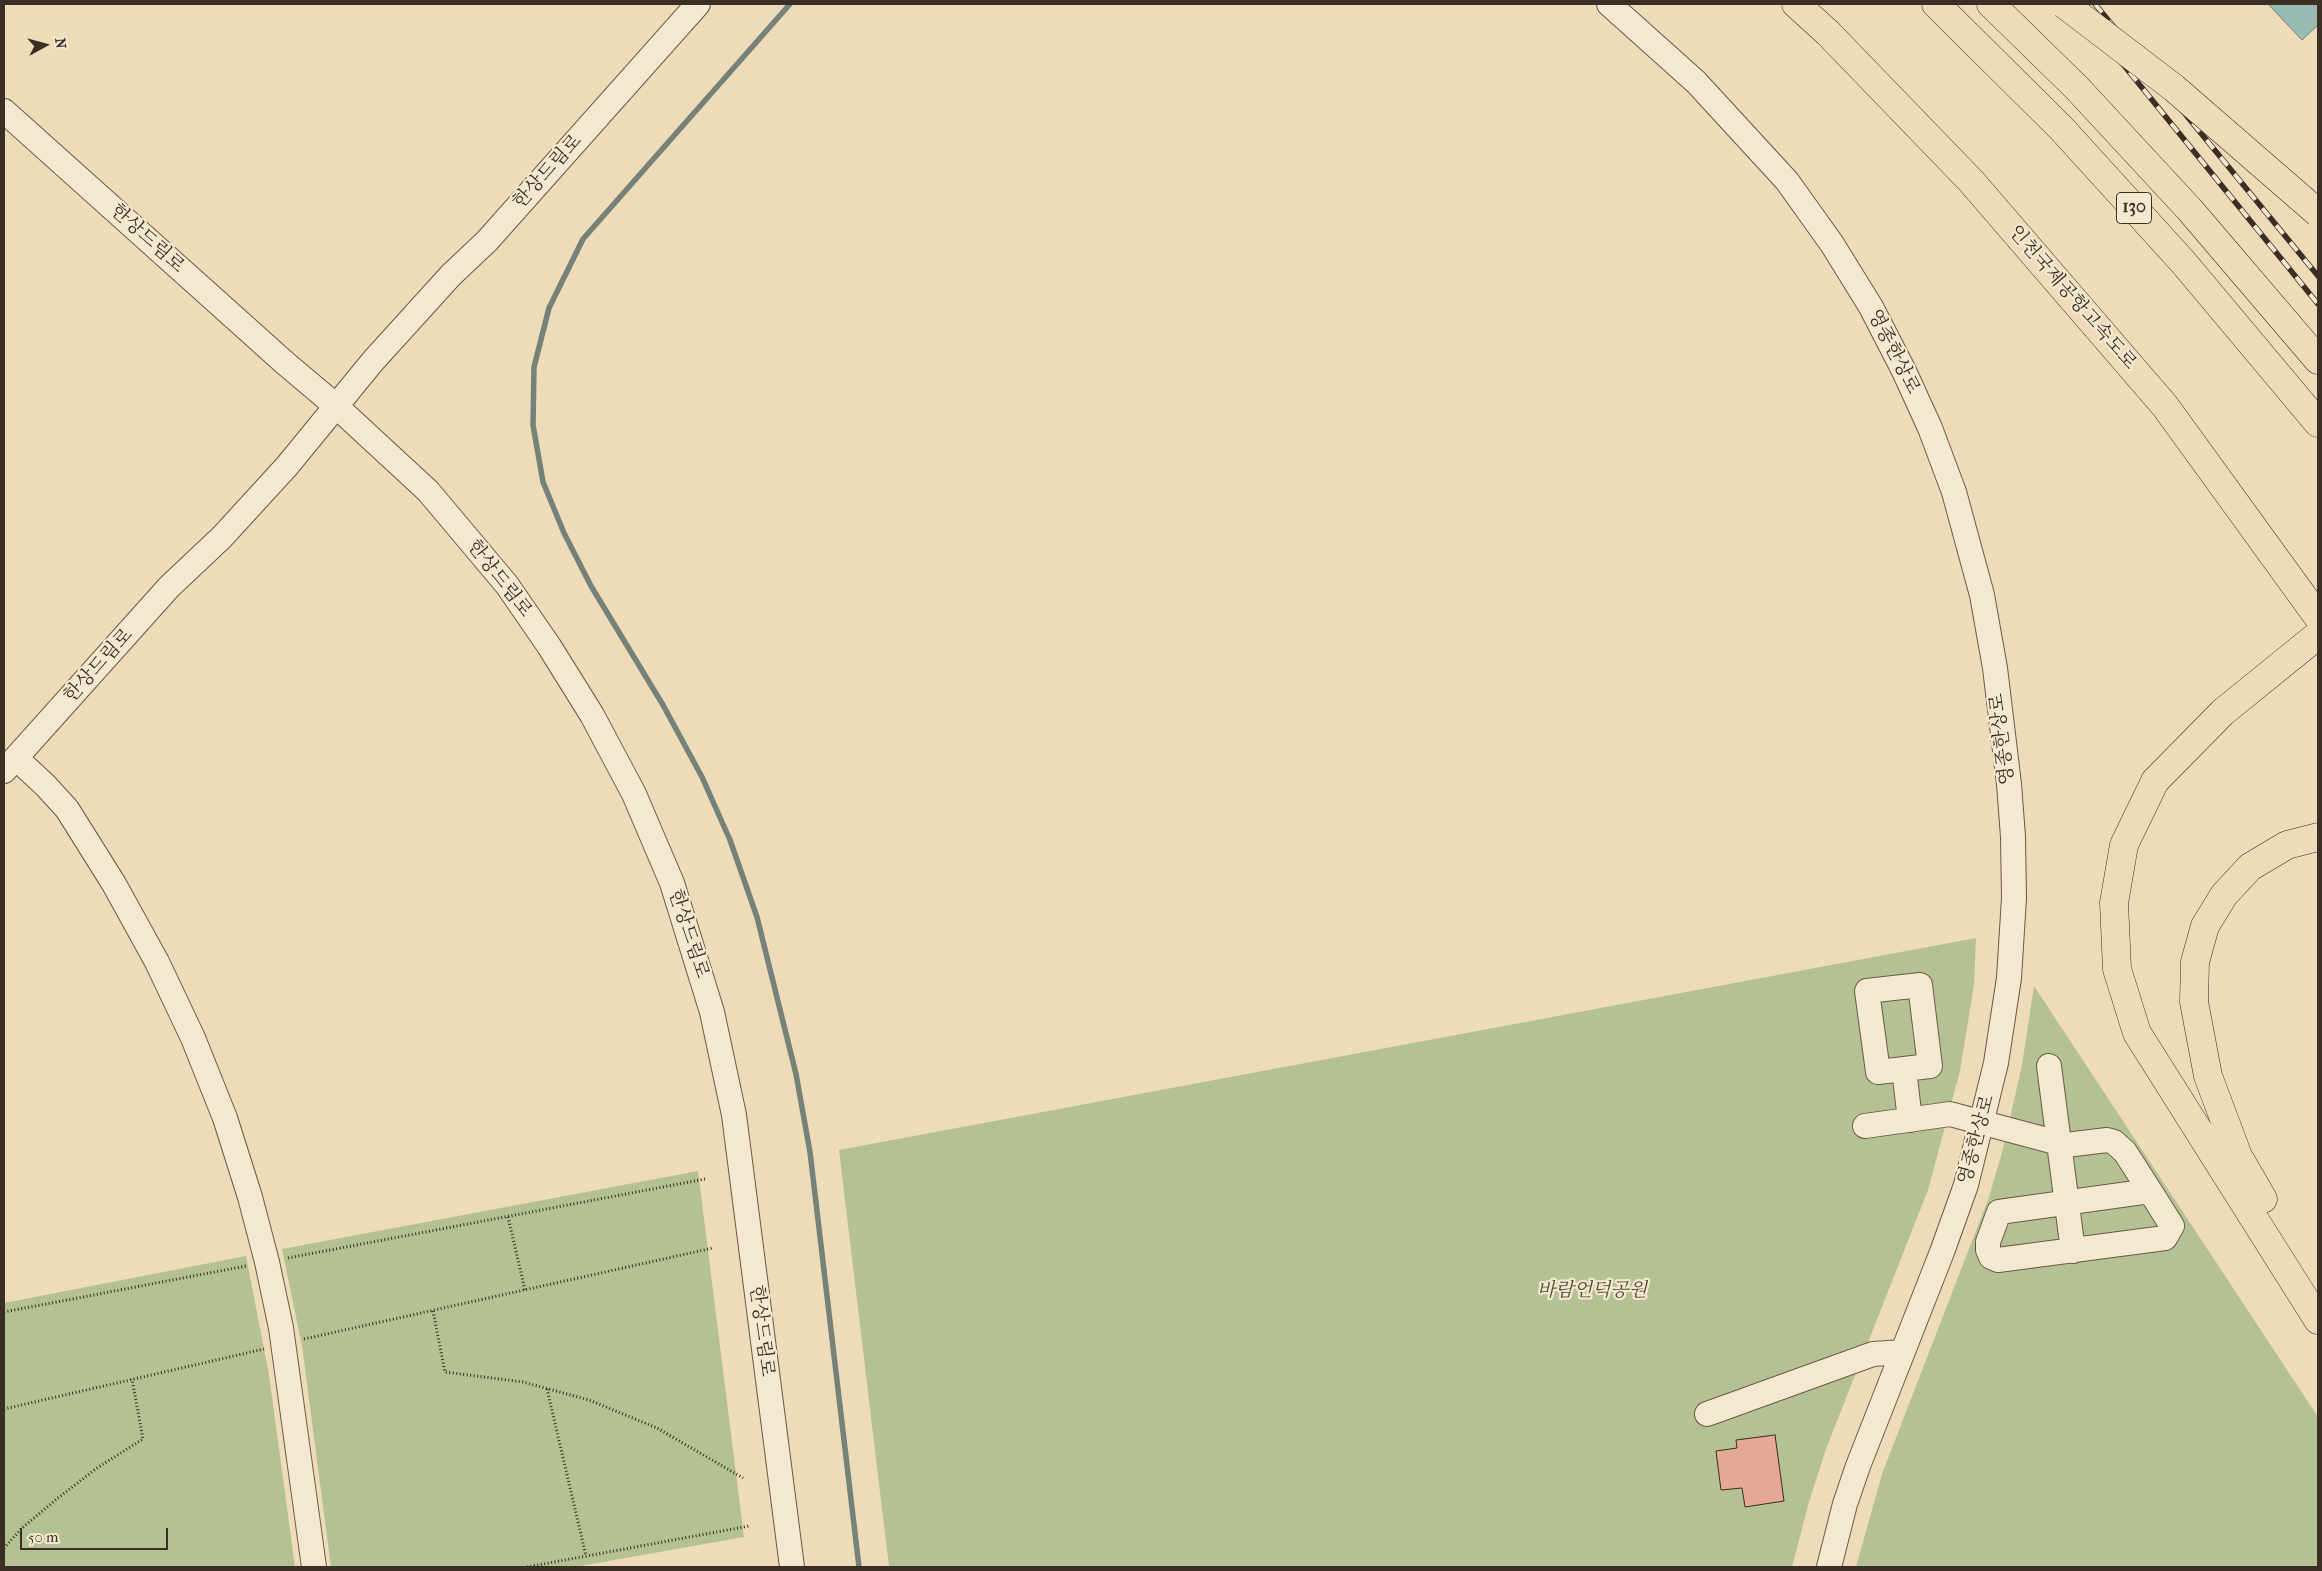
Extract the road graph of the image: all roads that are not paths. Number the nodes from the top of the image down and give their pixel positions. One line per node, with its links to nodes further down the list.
1 (698, 4): 10 (street, 한상드림로)
2 (1609, 4): 19 (street, 영종한상로)
3 (1796, 4): 12 (highway, 인천국제공항고속도로)
4 (1936, 4): 11 (highway, 130)
5 (1991, 4): 9 (highway, 130)
6 (2064, 4): 8 (highway, bridge)
7 (4, 111): 10 (street, 한상드림로)
8 (2318, 213)
9 (2318, 360)
10 (336, 406): 14 (street, 한상드림로); 30 (street, 한상드림로)
11 (2318, 423)
12 (2318, 617)
13 (2318, 635): 26 (highway)
14 (10, 765): 29 (street)
15 (2318, 837): 25 (highway)
16 (2049, 1066): 21 (street)
17 (1904, 1069): 18 (street)
18 (1910, 1120): 19 (street); 20 (street)
19 (1982, 1123): 21 (street); 27 (street, 영종한상로)
20 (1866, 1126)
21 (2059, 1143): 22 (street); 23 (street)
22 (2150, 1191): 23 (street); 24 (street)
23 (2066, 1202): 24 (street); 24 (street)
24 (2072, 1250)
25 (2318, 1284)
26 (2318, 1320)
27 (1903, 1352): 28 (street); 31 (street, 영종한상로)
28 (1707, 1414)
29 (314, 1567)
30 (792, 1567)
31 (1829, 1567)

